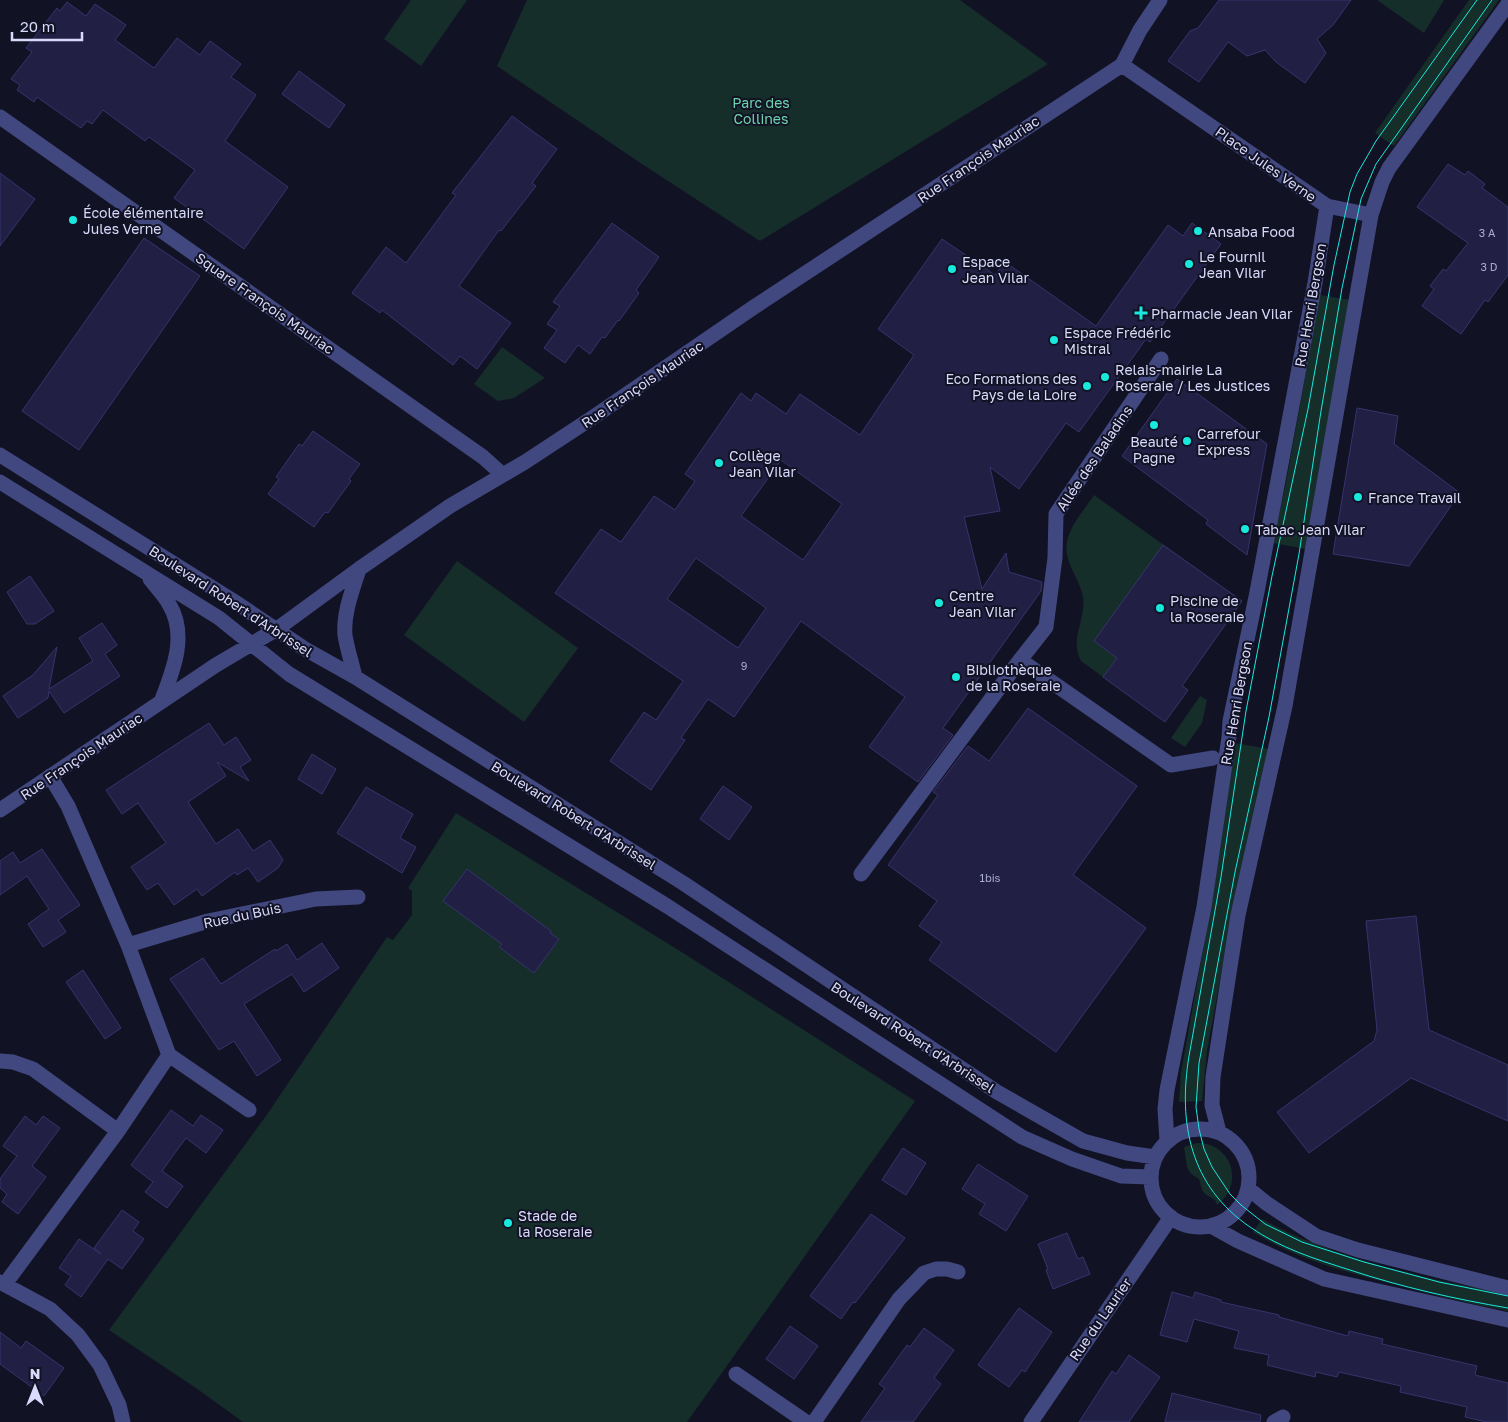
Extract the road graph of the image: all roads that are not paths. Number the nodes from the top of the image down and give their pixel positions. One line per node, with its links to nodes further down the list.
1 (1160, 0): 3 (street)
2 (1508, 4): 6 (street)
3 (1122, 65): 5 (street, Place Jules Verne); 9 (street, Rue François Mauriac)
4 (0, 117): 9 (street, Square François Mauriac)
5 (1327, 206): 6 (street, Place Jules Verne); 29 (street, Rue Henri Bergson)
6 (1371, 215): 28 (street)
7 (1161, 359): 15 (street, Allée des Baladins)
8 (0, 455): 13 (street, Boulevard Robert d'Arbrissel)
9 (502, 476): 11 (street, Rue François Mauriac)
10 (0, 482): 12 (street, Boulevard Robert d'Arbrissel)
11 (359, 569): 13 (street, Rue François Mauriac); 16 (street)
12 (146, 573): 14 (street, Boulevard Robert d'Arbrissel); 17 (street)
13 (277, 629): 14 (street, Rue François Mauriac); 16 (street, Boulevard Robert d'Arbrissel)
14 (252, 644): 17 (street, Rue François Mauriac); 31 (street, Boulevard Robert d'Arbrissel)
15 (1020, 660): 18 (street); 21 (street, Allée des Baladins)
16 (355, 678): 30 (street, Boulevard Robert d'Arbrissel)
17 (161, 702): 19 (street, Rue François Mauriac)
18 (1214, 758)
19 (50, 776): 20 (street, Rue François Mauriac); 23 (street)
20 (0, 810)
21 (861, 874)
22 (358, 898): 23 (street, Rue du Buis)
23 (128, 945): 24 (street)
24 (169, 1055): 26 (street); 27 (street)
25 (0, 1061): 27 (street)
26 (249, 1110)
27 (118, 1131): 36 (street)
28 (1219, 1132): 29 (street); 32 (street)
29 (1167, 1141): 30 (street)
30 (1155, 1156): 31 (street)
31 (1151, 1177): 33 (street)
32 (1249, 1189): 34 (street); 37 (street)
33 (1170, 1217): 34 (street); 43 (street, Rue du Laurier)
34 (1211, 1226): 38 (street)
35 (958, 1272): 42 (street)
36 (2, 1283): 40 (street)
37 (1508, 1288)
38 (1508, 1320)
39 (736, 1374): 41 (street)
40 (123, 1422)
41 (806, 1422)
42 (814, 1422)
43 (1030, 1422)

